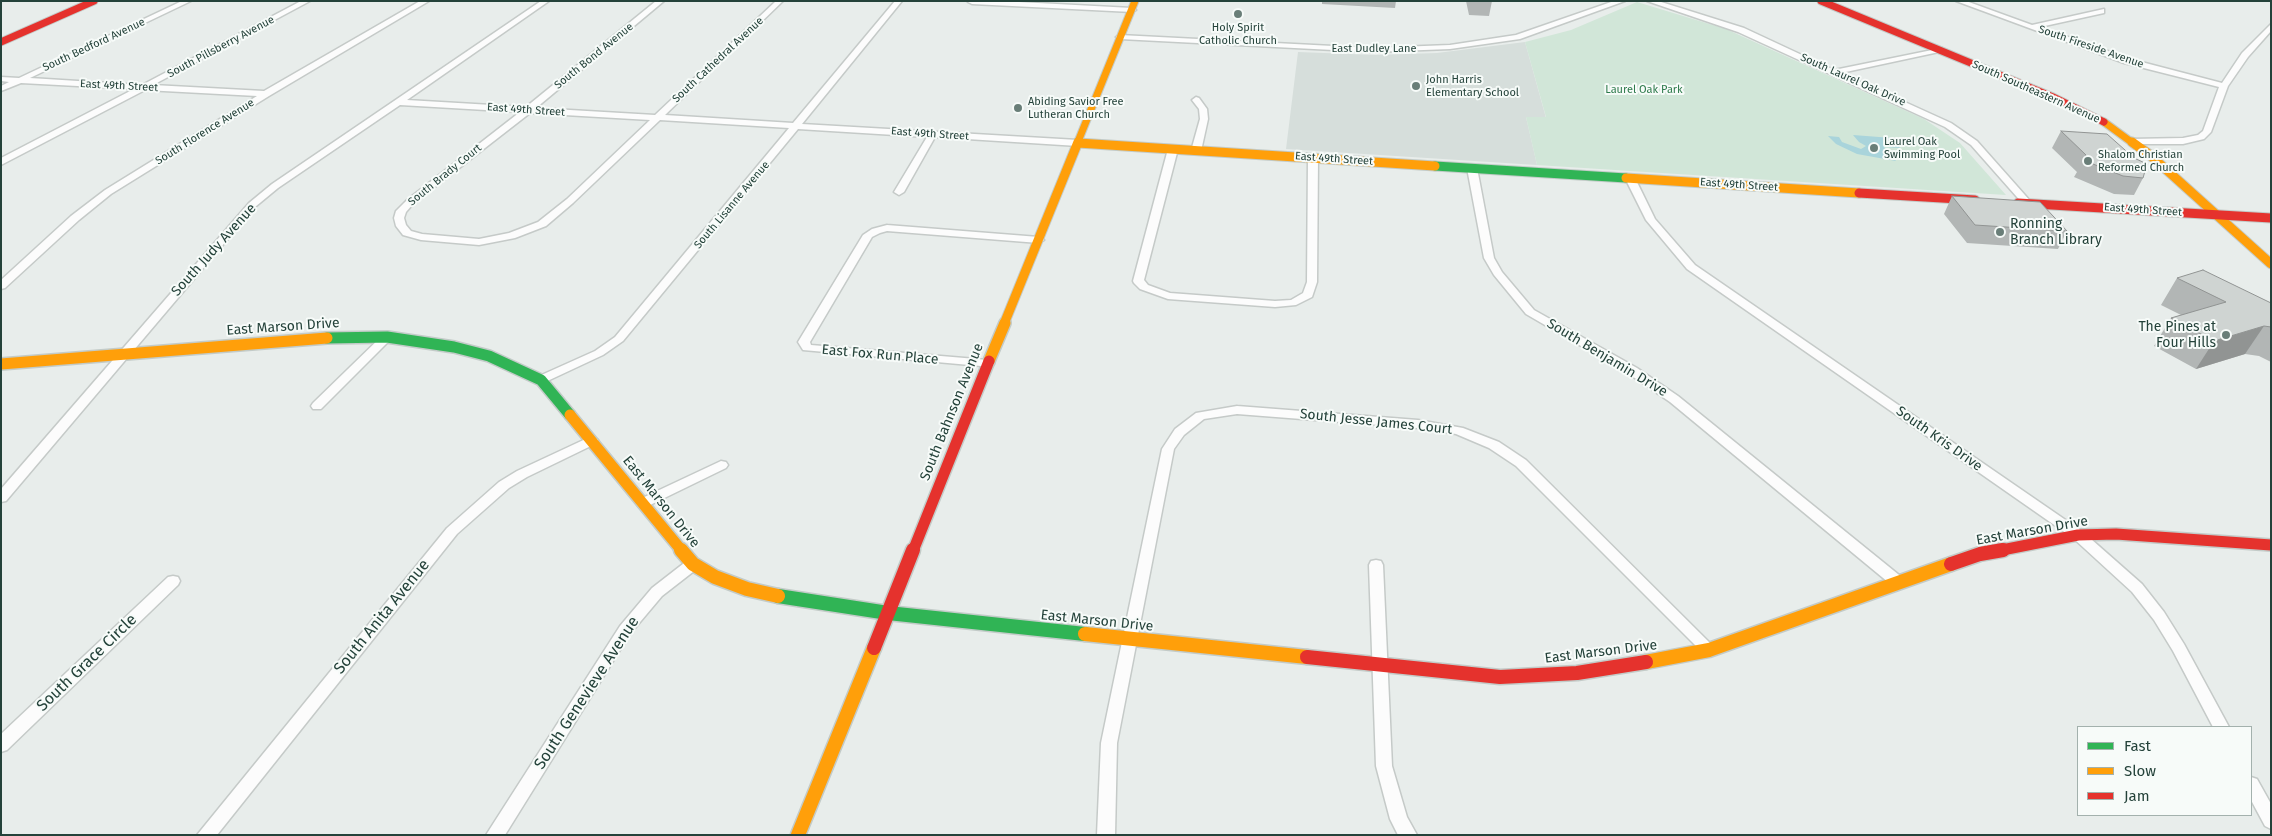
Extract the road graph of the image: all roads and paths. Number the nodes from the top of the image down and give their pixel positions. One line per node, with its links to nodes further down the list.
1 (94, 1): 19 (street)
2 (188, 1): 23 (street, South Bedford Avenue)
3 (306, 1): 25 (street, South Pillsberry Avenue)
4 (426, 1): 27 (street, South Florence Avenue)
5 (546, 1): 29 (street, South Judy Avenue)
6 (660, 1): 30 (street, South Bond Avenue)
7 (780, 1): 31 (street, South Cathedral Avenue)
8 (899, 1): 32 (street, South Lisanne Avenue)
9 (1622, 1): 18 (street, East Dudley Lane)
10 (1650, 1): 21 (street, South Laurel Oak Drive)
11 (1821, 1): 20 (street, South Southeastern Avenue)
12 (1959, 1): 16 (street, South Fireside Avenue)
13 (972, 2): 14 (street)
14 (1134, 6): 18 (street, South Bahnson Avenue)
15 (2101, 11): 16 (street)
16 (2031, 26): 24 (street, South Fireside Avenue)
17 (2271, 26): 24 (street)
18 (1120, 37): 35 (street, South Bahnson Avenue)
19 (1, 42)
20 (1939, 50): 21 (street); 34 (street, South Southeastern Avenue)
21 (1834, 72): 45 (street, South Laurel Oak Drive)
22 (1, 79): 23 (street, East 49th Street)
23 (20, 80): 25 (street, East 49th Street); 26 (street, South Bedford Avenue)
24 (2224, 86): 34 (street)
25 (146, 87): 27 (street, East 49th Street); 39 (street, South Pillsberry Avenue)
26 (1, 89)
27 (266, 94): 50 (street, South Florence Avenue)
28 (1196, 100): 37 (street)
29 (398, 102): 30 (street, East 49th Street); 52 (street, South Judy Avenue)
30 (528, 110): 31 (street, East 49th Street); 31 (street, South Brady Court)
31 (656, 118): 32 (street, East 49th Street)
32 (797, 126): 33 (street, East 49th Street); 55 (street, South Lisanne Avenue)
33 (932, 135): 35 (street, East 49th Street); 42 (street)
34 (2134, 141): 46 (street, South Southeastern Avenue)
35 (1078, 143): 36 (street, East 49th Street); 48 (street, South Bahnson Avenue)
36 (1173, 149): 37 (street, East 49th Street); 38 (street)
37 (1196, 151): 38 (street, East 49th Street)
38 (1313, 158): 40 (street, East 49th Street)
39 (1, 162)
40 (1472, 168): 41 (street, East 49th Street); 66 (street, South Benjamin Drive)
41 (1630, 178): 43 (street, East 49th Street); 61 (street, South Kris Drive)
42 (899, 192)
43 (1989, 201)
44 (2008, 202): 45 (street, East 49th Street)
45 (2027, 203): 46 (street, East 49th Street)
46 (2219, 215): 47 (street, East 49th Street); 49 (street, South Southeastern Avenue)
47 (2271, 218)
48 (1038, 240): 54 (street, South Bahnson Avenue); 54 (street, East Fox Run Place)
49 (2271, 264)
50 (1, 286)
51 (387, 338): 52 (street, East Marson Drive); 55 (street, East Marson Drive); 56 (street)
52 (122, 355): 53 (street, East Marson Drive); 59 (street, South Judy Avenue)
53 (1, 364)
54 (988, 364): 67 (street, South Bahnson Avenue)
55 (541, 380): 57 (street, East Marson Drive)
56 (317, 406)
57 (592, 440): 60 (street, East Marson Drive); 75 (street, South Anita Avenue)
58 (720, 465): 60 (street)
59 (1, 498)
60 (643, 503): 63 (street, East Marson Drive)
61 (2078, 535): 62 (street, East Marson Drive); 66 (street, East Marson Drive); 71 (street, South Kris Drive)
62 (2271, 545)
63 (693, 564): 67 (street, East Marson Drive); 76 (street, South Genevieve Avenue)
64 (1376, 564): 70 (street)
65 (173, 581): 72 (street, South Grace Circle)
66 (1899, 583): 69 (street, East Marson Drive)
67 (888, 613): 68 (street, East Marson Drive); 77 (street, South Bahnson Avenue)
68 (1132, 640): 69 (street, South Jesse James Court); 70 (street, East Marson Drive); 78 (street, South Jesse James Court)
69 (1709, 650): 70 (street, East Marson Drive)
70 (1380, 664): 79 (street)
71 (2220, 726)
72 (1, 745)
73 (2252, 786): 74 (street)
74 (2271, 821)
75 (206, 835)
76 (495, 835)
77 (798, 835)
78 (1106, 835)
79 (1408, 835)

